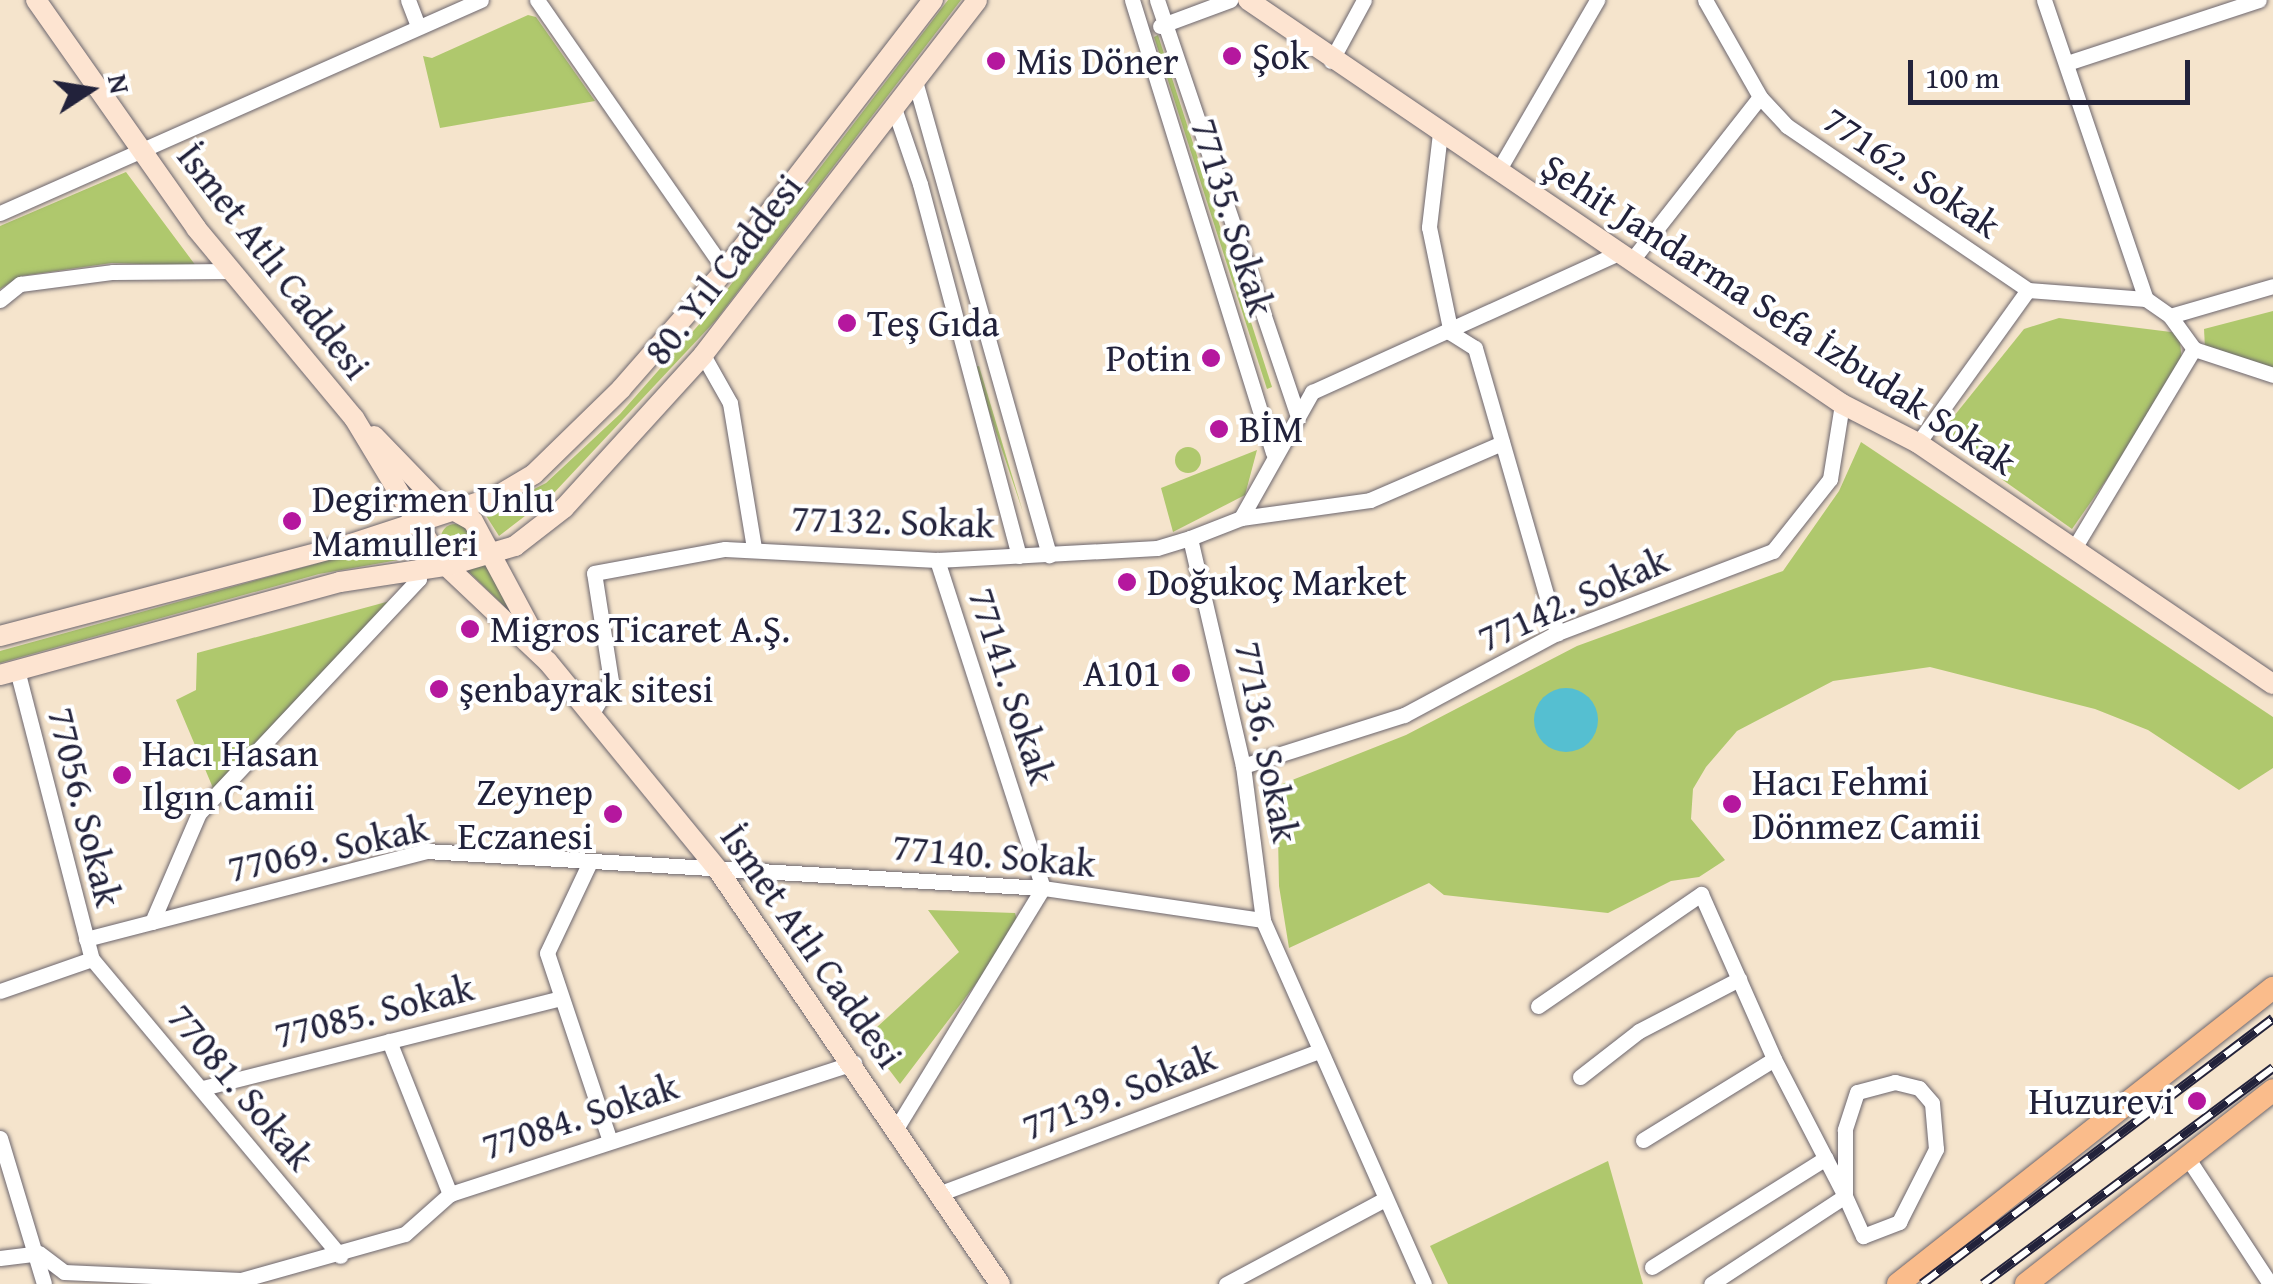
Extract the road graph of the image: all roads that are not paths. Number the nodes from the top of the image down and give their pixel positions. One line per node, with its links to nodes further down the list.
1 (36, 0): 25 (main road, İsmet Atlı Caddesi)
2 (408, 0): 17 (street)
3 (481, 0): 17 (street)
4 (537, 0): 29 (street)
5 (933, 0): 29 (main road, 80. Yıl Caddesi)
6 (977, 0): 21 (main road, 80. Yıl Caddesi)
7 (1132, 0): 18 (street, 77135. Sokak)
8 (1157, 0): 16 (street, 77135. Sokak)
9 (1230, 0): 16 (street)
10 (1248, 0): 19 (main road, Şehit Jandarma Sefa İzbudak Sokak)
11 (1364, 0): 19 (street)
12 (1597, 0): 26 (street)
13 (1704, 0): 22 (street, 77162. Sokak)
14 (2044, 0): 20 (street)
15 (2259, 0): 20 (street)
16 (1166, 24): 18 (street); 41 (street, 77135. Sokak)
17 (418, 26): 25 (street)
18 (1142, 32): 45 (street, 77135. Sokak)
19 (1331, 61): 24 (main road, Şehit Jandarma Sefa İzbudak Sokak)
20 (2067, 63): 33 (street)
21 (916, 81): 23 (main road, 80. Yıl Caddesi); 53 (street)
22 (1760, 97): 28 (street); 32 (street, 77162. Sokak)
23 (894, 108): 38 (main road, 80. Yıl Caddesi); 54 (street)
24 (1440, 132): 26 (main road, Şehit Jandarma Sefa İzbudak Sokak); 36 (street)
25 (142, 150): 27 (street); 30 (main road, İsmet Atlı Caddesi)
26 (1498, 171): 28 (main road, Şehit Jandarma Sefa İzbudak Sokak)
27 (0, 213)
28 (1626, 256): 36 (street); 40 (main road, Şehit Jandarma Sefa İzbudak Sokak)
29 (725, 270): 46 (main road, 80. Yıl Caddesi)
30 (231, 271): 34 (street); 42 (main road, İsmet Atlı Caddesi)
31 (2273, 286): 35 (street)
32 (2028, 290): 33 (street, 77162. Sokak); 44 (street)
33 (2146, 299): 35 (street)
34 (0, 300)
35 (2170, 316): 37 (street)
36 (1451, 333): 41 (street); 43 (street)
37 (2194, 350): 39 (street); 51 (street)
38 (703, 355): 50 (street); 52 (main road, 80. Yıl Caddesi)
39 (2273, 375)
40 (1842, 404): 44 (main road, Şehit Jandarma Sefa İzbudak Sokak); 58 (street, 77142. Sokak)
41 (1297, 414): 45 (street)
42 (354, 418): 46 (main road, İsmet Atlı Caddesi); 48 (main road, İsmet Atlı Caddesi)
43 (1502, 443): 47 (street); 58 (street)
44 (1918, 443): 51 (main road, Şehit Jandarma Sefa İzbudak Sokak)
45 (1273, 453): 47 (street)
46 (452, 510): 48 (main road, 80. Yıl Caddesi); 52 (main road, İsmet Atlı Caddesi)
47 (1241, 518): 49 (street)
48 (416, 520): 56 (main road, İsmet Atlı Caddesi); 59 (main road)
49 (1190, 538): 53 (street, 77132. Sokak); 64 (street, 77136. Sokak)
50 (754, 548): 55 (street, 77132. Sokak); 63 (street, 77132. Sokak)
51 (2073, 550): 62 (main road, Şehit Jandarma Sefa İzbudak Sokak)
52 (495, 551): 56 (main road, 80. Yıl Caddesi); 60 (main road, İsmet Atlı Caddesi)
53 (1049, 554): 54 (street, 77132. Sokak)
54 (1019, 556): 55 (street, 77132. Sokak)
55 (937, 560): 67 (street, 77141. Sokak)
56 (451, 565): 57 (main road); 60 (main road, İsmet Atlı Caddesi)
57 (418, 567): 61 (main road); 69 (street)
58 (1557, 633): 64 (street, 77142. Sokak)
59 (0, 636)
60 (548, 662): 63 (main road, İsmet Atlı Caddesi)
61 (8, 673): 70 (street, 77056. Sokak)
62 (2271, 677)
63 (592, 713): 66 (main road, İsmet Atlı Caddesi)
64 (1243, 766): 68 (street, 77136. Sokak)
65 (589, 864): 66 (street, 77069. Sokak); 69 (street, 77069. Sokak); 75 (street)
66 (718, 870): 67 (street, 77140. Sokak); 80 (main road, İsmet Atlı Caddesi)
67 (1043, 888): 68 (street, 77140. Sokak); 84 (street)
68 (1262, 920): 78 (street, 77136. Sokak)
69 (152, 922): 70 (street, 77069. Sokak)
70 (86, 939): 71 (street, 77056. Sokak)
71 (92, 960): 74 (street); 82 (street, 77081. Sokak)
72 (1739, 979): 76 (street); 79 (street); 81 (street)
73 (2273, 988): 104 (main road)
74 (0, 991)
75 (561, 998): 77 (street, 77085. Sokak); 86 (street)
76 (1538, 1006)
77 (389, 1041): 82 (street, 77085. Sokak); 91 (street)
78 (1319, 1051): 90 (street, 77139. Sokak); 93 (street, 77136. Sokak)
79 (1774, 1058): 87 (street); 89 (street)
80 (854, 1063): 84 (main road, İsmet Atlı Caddesi); 86 (street, 77084. Sokak)
81 (1580, 1077)
82 (203, 1088): 95 (street, 77081. Sokak)
83 (2273, 1090): 88 (main road)
84 (897, 1127): 90 (main road, İsmet Atlı Caddesi)
85 (0, 1138): 94 (street)
86 (609, 1138): 91 (street, 77084. Sokak)
87 (1643, 1140)
88 (2187, 1157): 105 (main road); 106 (street)
89 (1826, 1158): 92 (street); 97 (street)
90 (941, 1193): 100 (main road, İsmet Atlı Caddesi)
91 (450, 1194): 95 (street, 77084. Sokak)
92 (1845, 1196): 92 (street); 103 (street)
93 (1385, 1199): 101 (street); 102 (street, 77136. Sokak)
94 (38, 1254): 96 (street); 98 (street, 77084. Sokak); 99 (street)
95 (340, 1256): 98 (street, 77084. Sokak)
96 (0, 1258)
97 (1652, 1267)
98 (241, 1282)
99 (44, 1284)
100 (1000, 1284)
101 (1226, 1284)
102 (1424, 1284)
103 (1711, 1284)
104 (1898, 1284)
105 (2026, 1284)
106 (2270, 1284)

